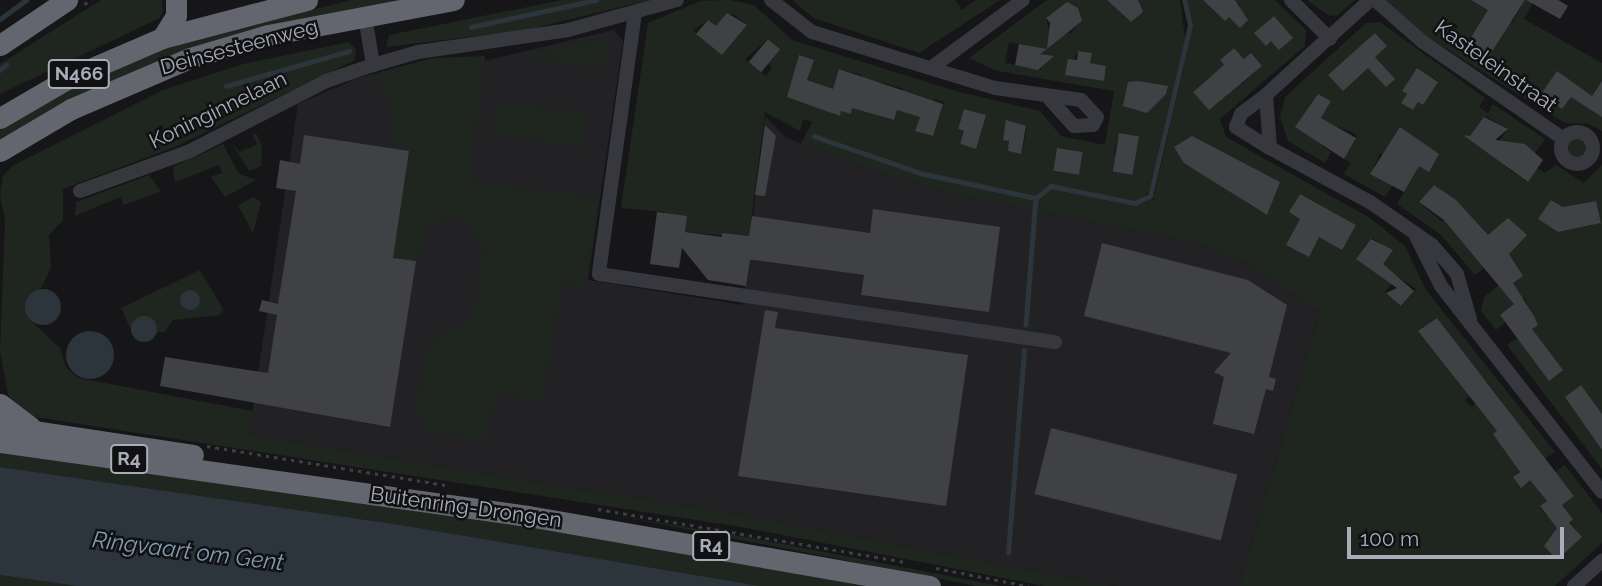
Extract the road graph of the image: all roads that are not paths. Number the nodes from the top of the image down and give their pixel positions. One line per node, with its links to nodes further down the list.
1 (67, 0): 15 (highway)
2 (176, 0): 13 (highway)
3 (307, 0): 13 (highway, Deinsesteenweg / N466)
4 (454, 0): 12 (highway, Deinsesteenweg / N466)
5 (677, 0): 11 (street, Koninginnelaan)
6 (771, 0): 17 (street)
7 (1023, 0): 17 (street)
8 (1291, 0): 14 (street)
9 (1370, 0): 14 (street)
10 (1375, 0): 21 (street, Kasteleinstraat)
11 (635, 13): 16 (street, Koninginnelaan); 27 (street)
12 (365, 16): 16 (street); 23 (highway, Deinsesteenweg / N466)
13 (162, 38): 20 (highway, Deinsesteenweg / N466)
14 (1330, 39): 18 (street)
15 (0, 44)
16 (373, 65): 24 (street, Koninginnelaan)
17 (930, 68): 19 (street)
18 (1266, 95): 22 (street); 22 (street)
19 (1050, 99)
20 (0, 118)
21 (1562, 138)
22 (1270, 148): 25 (street)
23 (0, 151)
24 (80, 191)
25 (1415, 234): 26 (street); 26 (street)
26 (1470, 320): 33 (street)
27 (1055, 342)
28 (0, 404): 30 (highway)
29 (0, 426): 30 (highway)
30 (34, 430): 32 (highway)
31 (0, 442): 32 (highway, Buitenring-Drongen / R4)
32 (258, 477): 35 (highway, Buitenring-Drongen / R4)
33 (1602, 492)
34 (1602, 561): 36 (street)
35 (930, 586)
36 (1574, 586)

